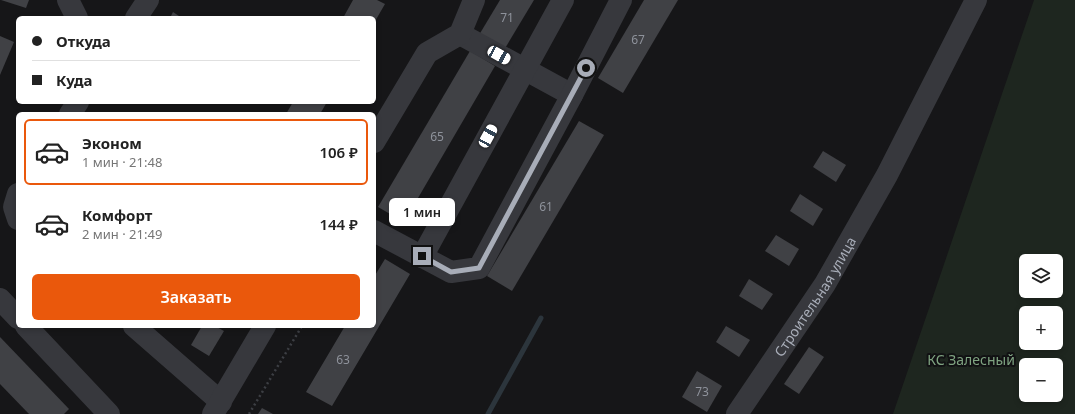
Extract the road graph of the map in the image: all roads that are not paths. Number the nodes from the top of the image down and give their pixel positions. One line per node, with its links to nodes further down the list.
1 (68, 0): 7 (street)
2 (148, 0): 8 (street)
3 (474, 0): 9 (street)
4 (563, 0): 10 (street)
5 (621, 0): 11 (street)
6 (976, 0): 24 (street, Строительная улица)
7 (76, 16)
8 (137, 16)
9 (460, 34): 10 (street); 12 (street)
10 (525, 69): 11 (street); 16 (street)
11 (572, 95): 16 (street)
12 (376, 139)
13 (16, 200): 14 (street)
14 (16, 212)
15 (376, 232): 16 (street)
16 (422, 256)
17 (0, 299): 18 (street)
18 (16, 316)
19 (28, 328): 23 (street)
20 (136, 328): 22 (street)
21 (264, 328): 22 (street)
22 (217, 408)
23 (109, 414)
24 (736, 414)

